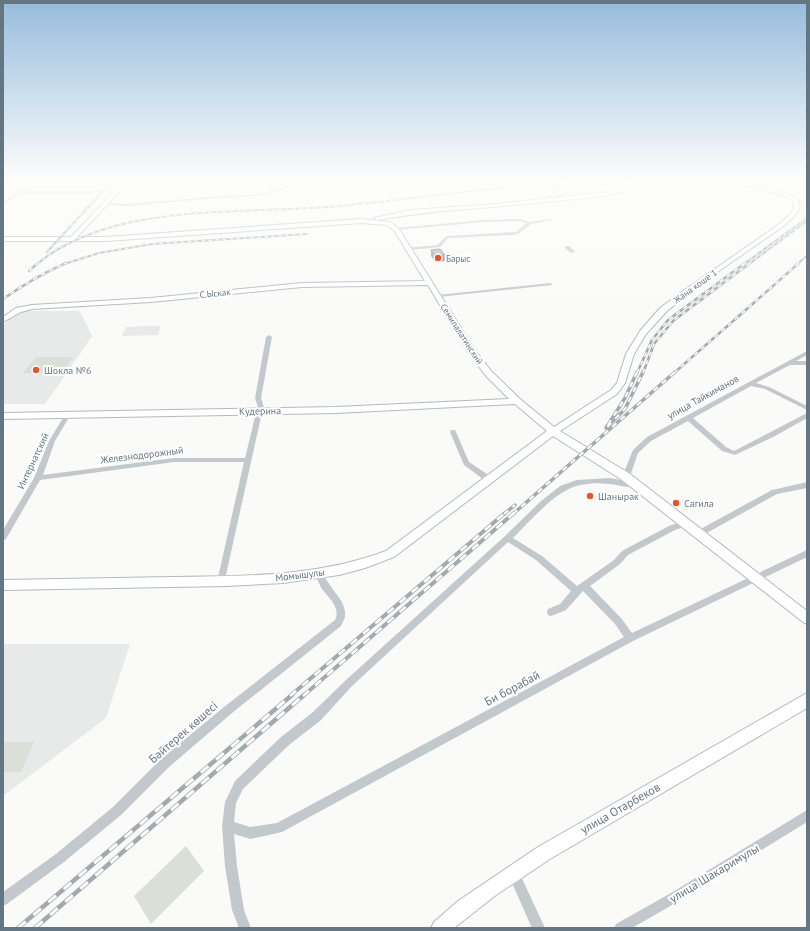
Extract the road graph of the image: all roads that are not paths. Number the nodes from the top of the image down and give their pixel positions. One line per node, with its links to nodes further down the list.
1 (86, 223): 8 (street)
2 (336, 223): 8 (street)
3 (389, 223): 7 (street, Семипалатинский)
4 (456, 223): 7 (street)
5 (530, 223): 11 (street)
6 (784, 223): 31 (street, Жана коше 1)
7 (396, 229): 11 (street, Семипалатинский)
8 (74, 238): 9 (street)
9 (3, 239)
10 (567, 247): 12 (street)
11 (409, 249): 13 (street, Семипалатинский)
12 (572, 252)
13 (430, 283): 15 (street, Семипалатинский); 16 (street, С.Ыскак)
14 (550, 284): 15 (street)
15 (438, 296): 22 (street, Семипалатинский)
16 (3, 320)
17 (269, 337): 26 (street)
18 (807, 353): 19 (street, улица Тайкиманов)
19 (787, 363): 20 (street); 21 (street, улица Тайкиманов)
20 (807, 364)
21 (751, 384): 23 (street); 30 (street, улица Тайкиманов)
22 (517, 401): 26 (street, Кудерина); 31 (street, Семипалатинский)
23 (797, 402): 24 (street); 25 (street)
24 (807, 402)
25 (807, 408)
26 (262, 411): 27 (street, Кудерина); 33 (street)
27 (68, 414): 29 (street, Кудерина); 35 (street, Интернатский)
28 (807, 415): 30 (street)
29 (3, 416)
30 (689, 418): 34 (street, улица Тайкиманов)
31 (553, 430): 34 (street, Семипалатинский); 36 (street, Момышулы)
32 (453, 432): 36 (street)
33 (249, 460): 35 (street, Железнодорожный); 46 (street)
34 (626, 477): 37 (street, Семипалатинский)
35 (38, 478): 41 (street, Интернатский)
36 (490, 480): 44 (street, Момышулы)
37 (635, 484): 39 (street, Семипалатинский); 42 (street)
38 (807, 485): 40 (street)
39 (687, 523): 40 (street, Семипалатинский); 48 (street)
40 (700, 533): 45 (street, Семипалатинский)
41 (3, 537)
42 (508, 538): 48 (street); 54 (street)
43 (807, 553): 45 (street, Би борабай)
44 (319, 574): 46 (street, Момышулы); 56 (street, Бәйтерек көшесі)
45 (758, 578): 50 (street, Семипалатинский); 51 (street, Би борабай)
46 (221, 582): 47 (street, Момышулы)
47 (3, 585)
48 (580, 589): 49 (street); 51 (street)
49 (551, 612)
50 (807, 618)
51 (630, 638): 54 (street, Би борабай)
52 (807, 700): 55 (street, улица Отарбеков)
53 (807, 816): 60 (street, улица Шакаримулы)
54 (228, 826): 57 (street)
55 (513, 872): 58 (street, улица Отарбеков); 59 (street)
56 (3, 900)
57 (244, 928)
58 (440, 928)
59 (539, 928)
60 (620, 928)

